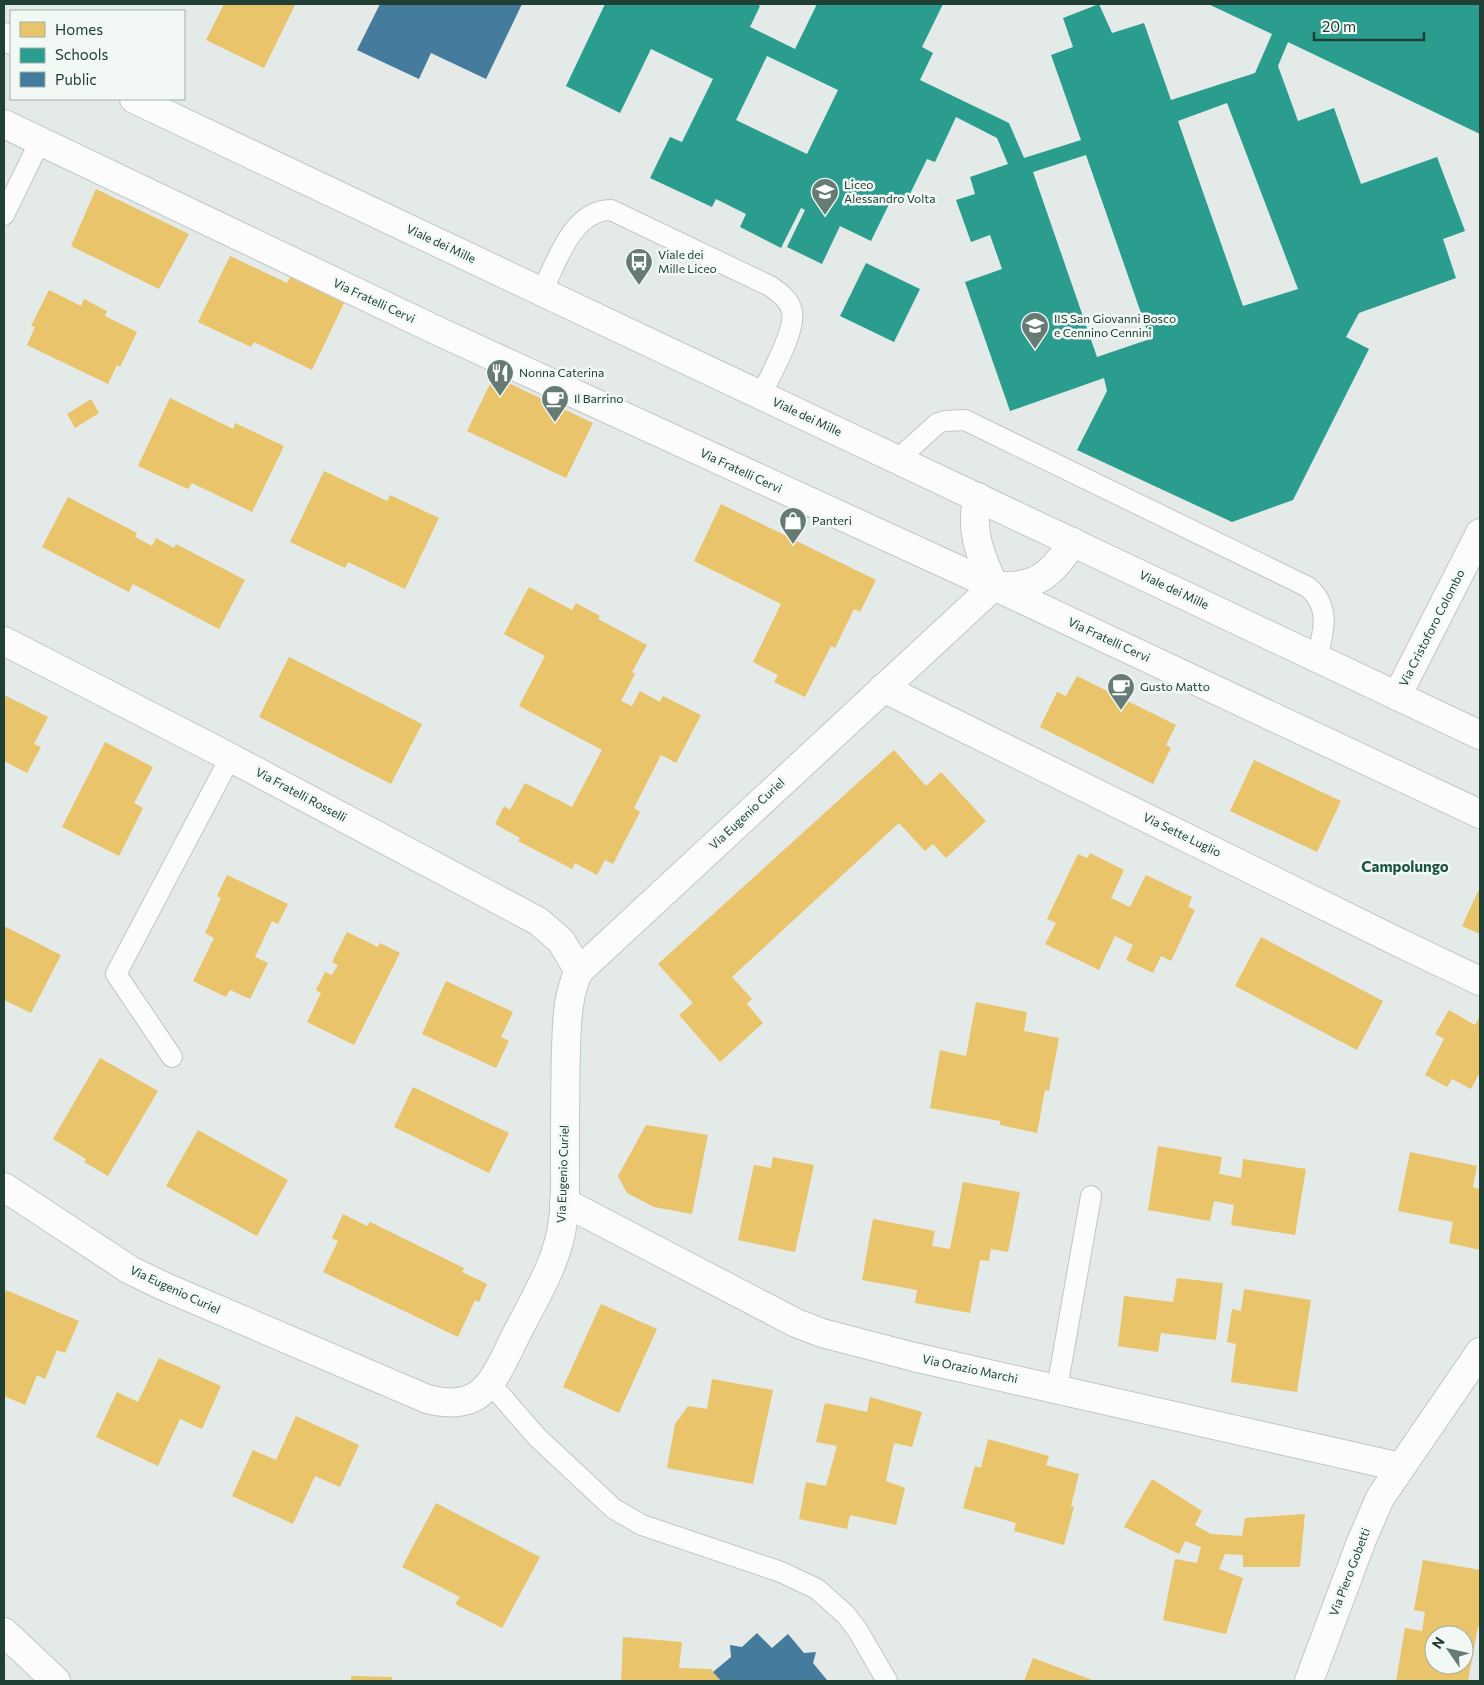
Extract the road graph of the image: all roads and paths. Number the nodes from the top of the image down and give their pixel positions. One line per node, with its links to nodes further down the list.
1 (136, 100): 5 (street, Viale dei Mille)
2 (4, 124): 3 (street, Via Fratelli Cervi)
3 (40, 142): 4 (lane); 11 (street, Via Fratelli Cervi)
4 (4, 215)
5 (542, 292): 6 (street, Viale dei Mille); 6 (lane)
6 (762, 395): 7 (street, Viale dei Mille)
7 (898, 459): 8 (street, Viale dei Mille); 13 (lane)
8 (978, 497): 10 (street, Viale dei Mille); 11 (street)
9 (1480, 533): 15 (street, Via Cristoforo Colombo)
10 (1074, 542): 11 (street); 13 (street, Viale dei Mille)
11 (994, 586): 14 (street, Via Eugenio Curiel); 18 (street, Via Fratelli Cervi)
12 (4, 641): 17 (street, Via Fratelli Rosselli)
13 (1317, 658): 15 (street, Viale dei Mille)
14 (884, 688): 19 (street, Via Eugenio Curiel); 20 (street, Via Sette Luglio)
15 (1397, 696): 16 (street, Viale dei Mille)
16 (1480, 735)
17 (230, 758): 19 (street, Via Fratelli Rosselli); 21 (lane)
18 (1480, 814)
19 (579, 971): 24 (street, Via Eugenio Curiel)
20 (1480, 981)
21 (172, 1056)
22 (4, 1187): 26 (street, Via Eugenio Curiel)
23 (1091, 1196): 27 (lane)
24 (564, 1202): 26 (street, Via Eugenio Curiel); 27 (street, Via Orazio Marchi)
25 (1480, 1352): 28 (street, Via Piero Gobetti)
26 (490, 1383): 31 (lane)
27 (1057, 1388): 28 (street, Via Orazio Marchi)
28 (1400, 1467): 32 (street, Via Piero Gobetti)
29 (4, 1632): 30 (street)
30 (56, 1681)
31 (887, 1681)
32 (1309, 1681)

